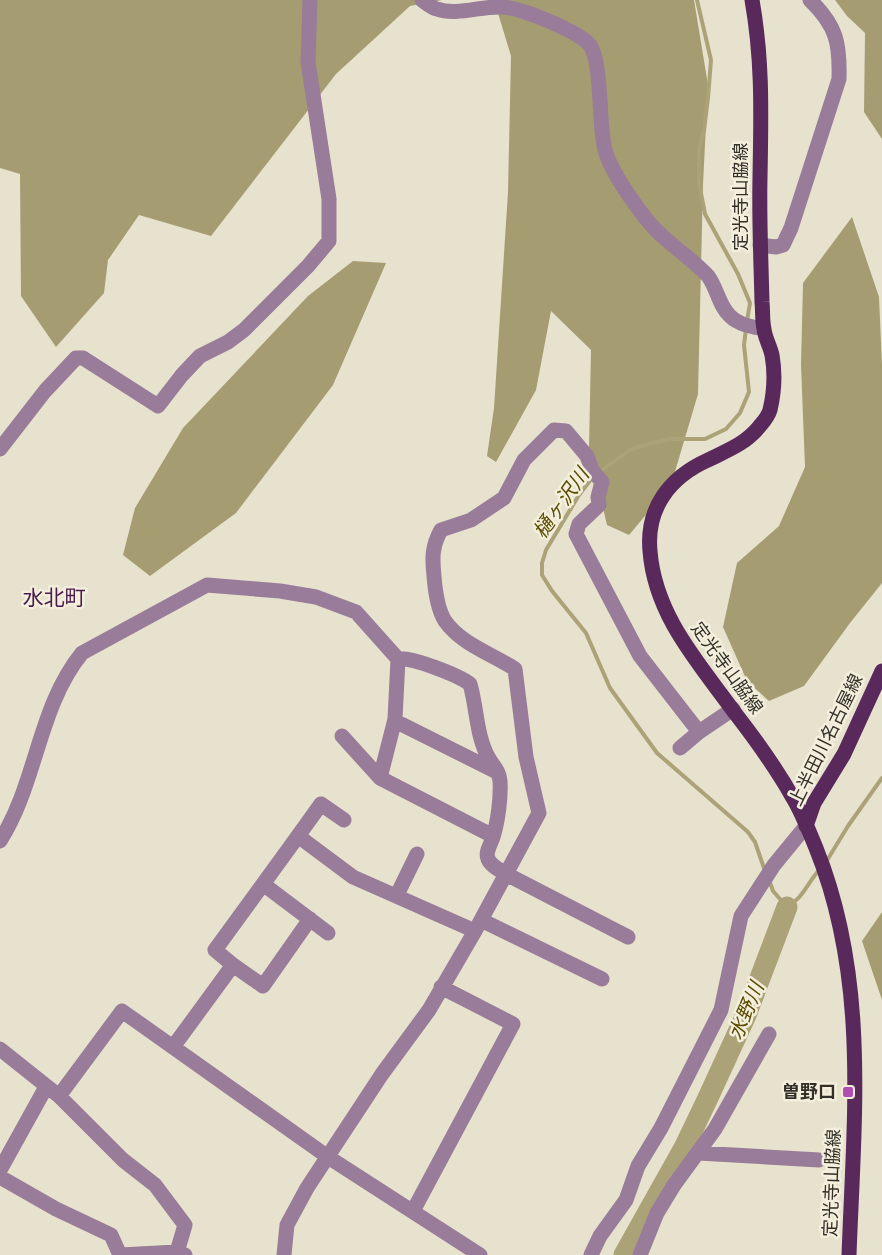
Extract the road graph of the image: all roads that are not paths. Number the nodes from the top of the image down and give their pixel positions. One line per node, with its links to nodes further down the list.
1 (310, 0): 7 (street)
2 (422, 0): 6 (street)
3 (752, 0): 5 (main road, 定光寺山脇線)
4 (810, 0): 5 (street)
5 (760, 244): 6 (main road, 定光寺山脇線)
6 (758, 328): 10 (main road, 定光寺山脇線)
7 (0, 448)
8 (398, 659): 11 (street); 15 (street); 21 (street)
9 (882, 671): 18 (main road, 上半田川名古屋線)
10 (733, 709): 12 (street); 18 (main road, 定光寺山脇線)
11 (395, 721): 15 (street); 16 (street)
12 (699, 732): 14 (street); 23 (street)
13 (342, 736): 16 (street)
14 (680, 748)
15 (498, 773): 20 (street)
16 (380, 778): 20 (street)
17 (344, 820): 19 (street)
18 (806, 826): 47 (street); 49 (main road, 定光寺山脇線)
19 (298, 836): 24 (street); 25 (street)
20 (493, 836): 23 (street)
21 (0, 841)
22 (417, 854): 25 (street)
23 (506, 874): 27 (street); 29 (street)
24 (263, 884): 26 (street); 30 (street)
25 (397, 895): 27 (street)
26 (310, 919): 28 (street); 30 (street)
27 (478, 925): 31 (street); 32 (street)
28 (328, 933)
29 (628, 937)
30 (233, 966): 34 (street)
31 (602, 980)
32 (441, 987): 38 (street); 42 (street)
33 (769, 1034): 37 (street)
34 (173, 1047): 36 (street); 38 (street)
35 (3, 1058): 36 (street)
36 (52, 1091): 40 (street); 43 (street)
37 (699, 1153): 39 (street); 48 (street)
38 (328, 1157): 42 (street); 45 (street)
39 (819, 1161)
40 (0, 1170)
41 (0, 1177): 44 (street)
42 (412, 1211): 46 (street)
43 (182, 1254): 44 (street)
44 (120, 1255)
45 (284, 1255)
46 (480, 1255)
47 (591, 1255)
48 (640, 1255)
49 (849, 1255)

